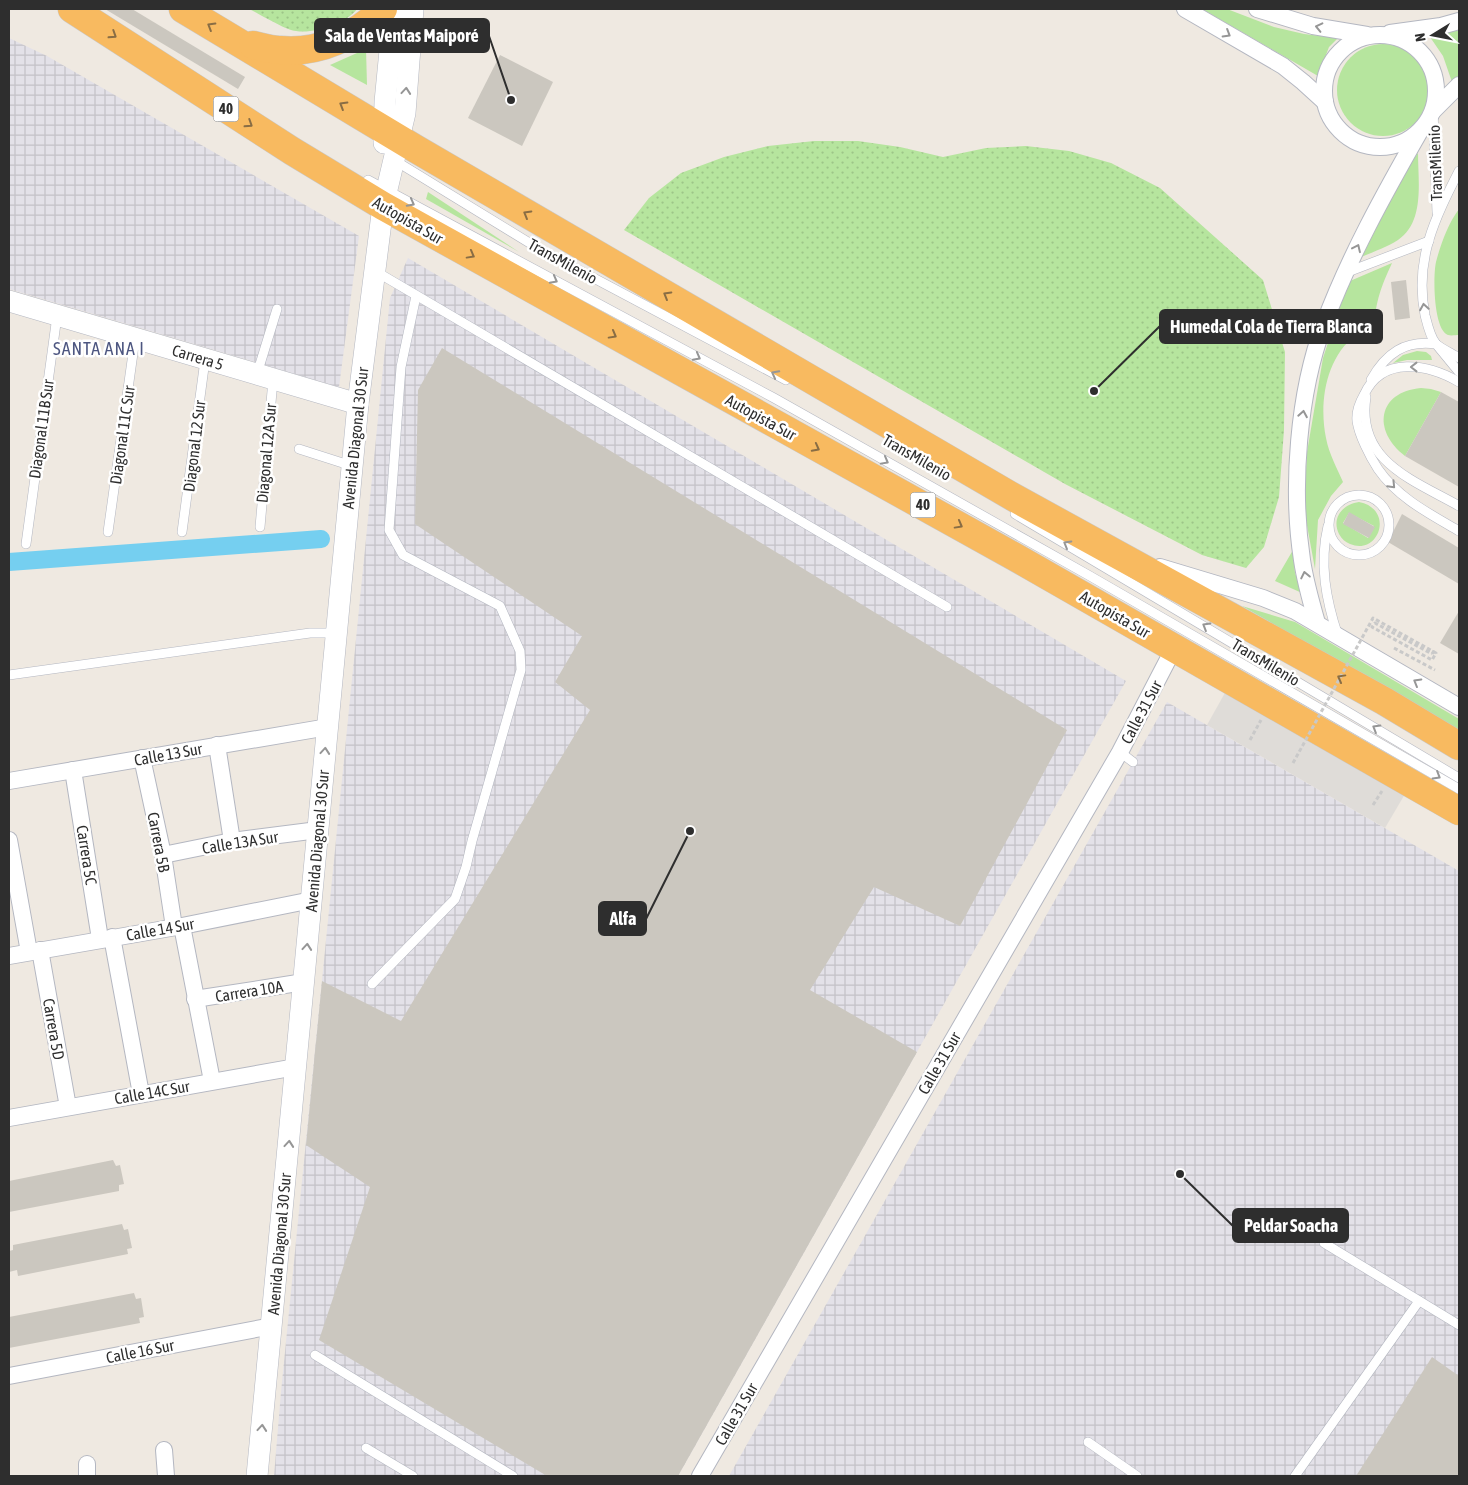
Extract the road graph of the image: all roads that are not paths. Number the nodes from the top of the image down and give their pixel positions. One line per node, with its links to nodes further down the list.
1 (72, 9): 18 (highway, Autopista Sur / 40, one-way to 18)
2 (183, 9): 11 (highway, one-way to 2)
3 (382, 9): 11 (highway)
4 (394, 9): 16 (street, Avenida Diagonal 30 Sur)
5 (413, 9): 16 (street, Avenida Diagonal 30 Sur, one-way to 5)
6 (1185, 9): 13 (street, one-way to 13)
7 (1258, 9): 10 (street, one-way to 7)
8 (1459, 21): 9 (street)
9 (1384, 34): 10 (street); 14 (street)
10 (1367, 35): 13 (street)
11 (240, 43): 16 (highway, one-way to 11)
12 (1459, 85): 14 (street)
13 (1325, 102): 15 (street)
14 (1433, 111): 15 (street); 19 (lane, TransMilenio)
15 (1420, 132): 22 (street, one-way to 15)
16 (387, 147): 18 (street, Avenida Diagonal 30 Sur); 35 (lane, TransMilenio, one-way to 16); 47 (highway, one-way to 16)
17 (1459, 171): 19 (lane, TransMilenio)
18 (380, 191): 21 (street, Avenida Diagonal 30 Sur); 52 (highway, Autopista Sur / 40, one-way to 52); 64 (lane, TransMilenio, one-way to 64)
19 (1437, 214): 20 (lane, TransMilenio)
20 (1429, 241): 22 (lane); 28 (lane, TransMilenio, one-way to 20)
21 (374, 271): 23 (lane); 36 (street, Avenida Diagonal 30 Sur)
22 (1345, 273): 49 (street, one-way to 22)
23 (416, 296): 48 (lane); 76 (lane)
24 (9, 301): 26 (street, Carrera 5)
25 (277, 309): 32 (lane, Diagonal 12A Sur)
26 (57, 315): 27 (street, Carrera 5); 46 (lane, Diagonal 11B Sur)
27 (135, 338): 30 (street, Carrera 5); 44 (lane, Diagonal 11C Sur)
28 (1436, 344): 29 (lane); 31 (lane, TransMilenio); 34 (lane)
29 (1459, 358)
30 (205, 359): 32 (street, Carrera 5); 45 (lane, Diagonal 12 Sur)
31 (1459, 372)
32 (265, 377): 36 (street, Carrera 5); 42 (lane, Diagonal 12A Sur)
33 (1459, 382): 34 (lane, one-way to 34)
34 (1368, 385): 39 (lane); 43 (lane, one-way to 43)
35 (798, 387)
36 (358, 404): 38 (street, Avenida Diagonal 30 Sur)
37 (299, 450): 38 (lane)
38 (352, 466): 50 (street, Avenida Diagonal 30 Sur)
39 (1459, 506)
40 (1008, 510): 62 (lane, TransMilenio, one-way to 40)
41 (1330, 519): 41 (lane); 51 (lane)
42 (260, 527)
43 (1459, 531)
44 (108, 532)
45 (182, 532)
46 (26, 544)
47 (1122, 557): 49 (street); 57 (highway, one-way to 47)
48 (946, 607)
49 (1317, 623): 51 (street)
50 (336, 633): 53 (lane); 55 (street, Avenida Diagonal 30 Sur)
51 (1339, 636): 54 (street, one-way to 51)
52 (1174, 648): 58 (street, Calle 31 Sur); 65 (highway, Autopista Sur / 40)
53 (9, 675)
54 (1459, 707)
55 (328, 727): 56 (street, Calle 13 Sur); 66 (street, Avenida Diagonal 30 Sur, one-way to 55)
56 (217, 745): 59 (street, Calle 13 Sur); 68 (street)
57 (1459, 746)
58 (1120, 752): 60 (lane); 96 (street, Calle 31 Sur)
59 (142, 758): 61 (street, Calle 13 Sur); 69 (street, Carrera 5B)
60 (1133, 762)
61 (74, 770): 63 (street, Calle 13 Sur); 72 (street, Carrera 5C)
62 (1459, 778)
63 (9, 782)
64 (1459, 789)
65 (1459, 811)
66 (318, 830): 68 (street, Calle 13A Sur); 70 (street, Avenida Diagonal 30 Sur)
67 (9, 840): 73 (street, Carrera 5D)
68 (232, 841): 69 (street, Calle 13A Sur)
69 (163, 856): 71 (street, Carrera 5B)
70 (312, 900): 71 (street, Calle 14 Sur); 75 (street, Avenida Diagonal 30 Sur, one-way to 70)
71 (178, 926): 72 (street, Calle 14 Sur); 77 (street, Carrera 5B)
72 (106, 938): 73 (street, Calle 14 Sur); 80 (street, Carrera 5C)
73 (35, 951): 74 (street, Calle 14 Sur); 81 (street, Carrera 5D)
74 (9, 956)
75 (304, 982): 77 (street, Carrera 10A); 78 (street, Avenida Diagonal 30 Sur)
76 (372, 984)
77 (195, 999): 79 (street, Carrera 5B)
78 (296, 1067): 79 (street, Calle 14C Sur); 85 (street, Avenida Diagonal 30 Sur, one-way to 78)
79 (212, 1081): 80 (street, Calle 14C Sur)
80 (141, 1094): 81 (street, Calle 14C Sur)
81 (68, 1107): 82 (street, Calle 14C Sur)
82 (9, 1118)
83 (1324, 1243): 84 (lane)
84 (1419, 1301): 86 (lane); 98 (lane)
85 (272, 1326): 88 (street, Calle 16 Sur); 93 (street, Avenida Diagonal 30 Sur, one-way to 85)
86 (1459, 1326)
87 (315, 1355): 95 (lane)
88 (9, 1376)
89 (1088, 1442): 97 (lane)
90 (366, 1448): 94 (lane)
91 (164, 1450): 92 (street)
92 (166, 1476)
93 (257, 1476)
94 (413, 1476)
95 (513, 1476)
96 (700, 1476)
97 (1137, 1476)
98 (1294, 1476)

